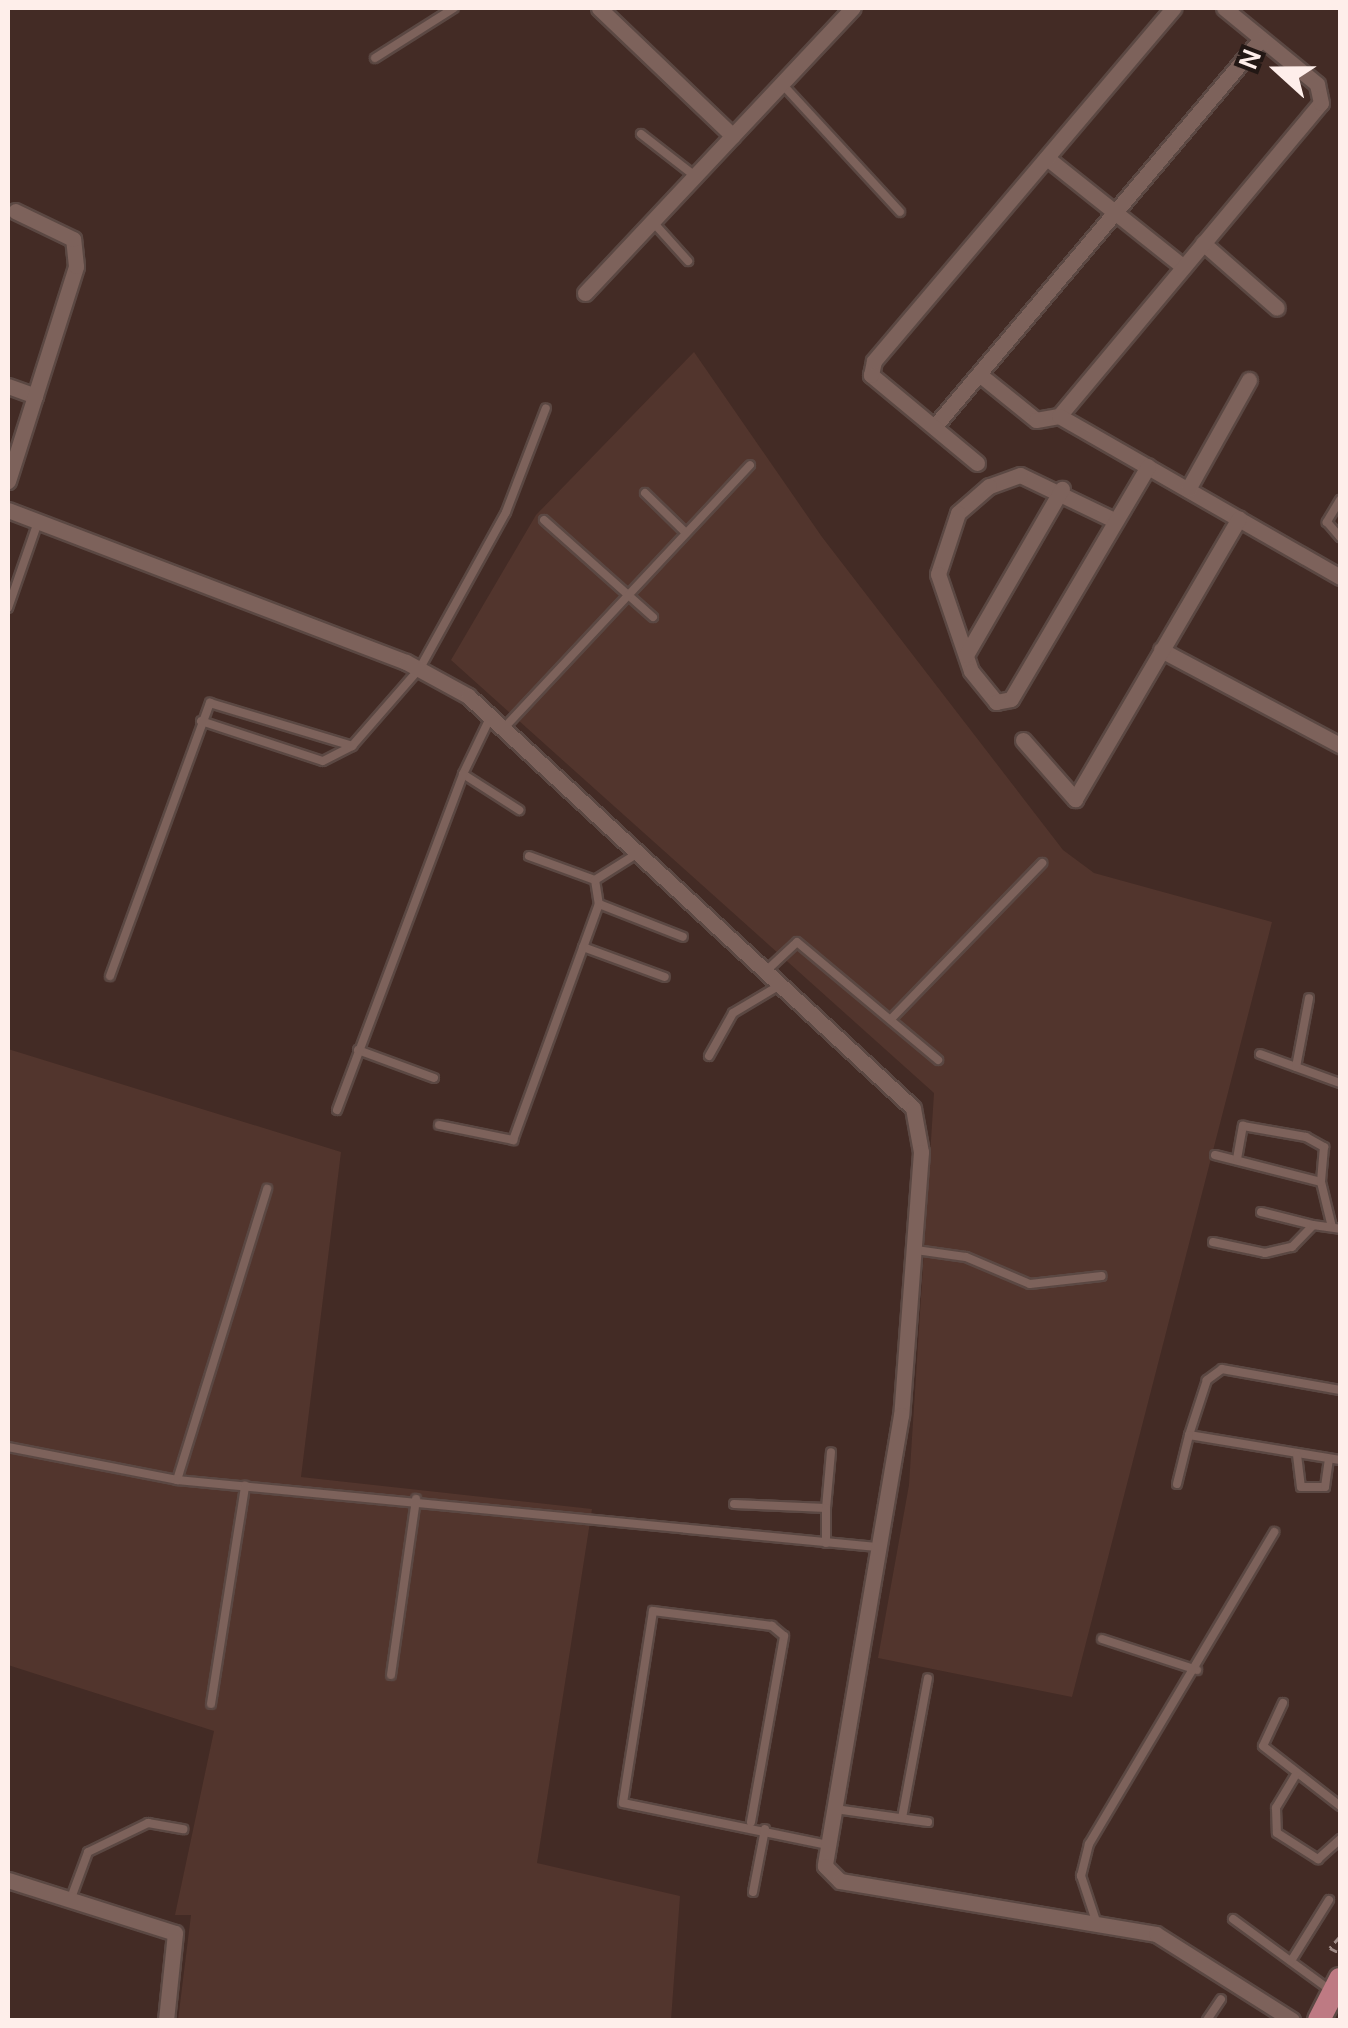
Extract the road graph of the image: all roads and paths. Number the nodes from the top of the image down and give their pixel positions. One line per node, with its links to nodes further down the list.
1 (454, 8): 7 (lane)
2 (600, 8): 10 (street)
3 (853, 8): 8 (street)
4 (1174, 8): 11 (street)
5 (1226, 8): 6 (street)
6 (1261, 38): 15 (street); 17 (street)
7 (375, 58)
8 (782, 84): 10 (street); 14 (lane)
9 (640, 134): 12 (lane)
10 (733, 136): 12 (street)
11 (1047, 158): 15 (street); 28 (street)
12 (695, 176): 16 (street)
13 (15, 212): 25 (street)
14 (900, 212)
15 (1114, 213): 19 (street); 22 (street)
16 (652, 221): 18 (lane); 20 (street)
17 (1203, 242): 19 (street); 21 (street)
18 (688, 261)
19 (1181, 265): 27 (street)
20 (585, 292)
21 (1277, 308)
22 (979, 374): 27 (street); 28 (street)
23 (1249, 380): 34 (street)
24 (8, 386): 25 (street)
25 (36, 396): 32 (street)
26 (546, 408): 50 (lane)
27 (1059, 416): 31 (street)
28 (934, 428): 29 (street)
29 (977, 463)
30 (750, 465): 42 (lane)
31 (1148, 466): 34 (street); 40 (street)
32 (8, 481)
33 (1062, 489): 40 (street); 49 (street); 49 (street)
34 (1188, 490): 38 (street)
35 (645, 493): 42 (lane)
36 (1340, 500): 43 (lane)
37 (8, 510): 41 (street)
38 (1239, 518): 44 (street); 48 (street)
39 (544, 520): 45 (lane)
40 (1114, 520): 49 (street)
41 (38, 521): 46 (lane); 50 (street)
42 (686, 532): 45 (lane)
43 (1340, 537)
44 (1340, 577)
45 (626, 593): 47 (lane); 53 (lane)
46 (8, 608)
47 (653, 618)
48 (1161, 650): 54 (street); 55 (street)
49 (966, 655)
50 (420, 668): 51 (street); 56 (lane)
51 (491, 717): 53 (street); 57 (lane)
52 (202, 722): 56 (lane); 56 (lane); 67 (lane)
53 (504, 728): 59 (street)
54 (1023, 740)
55 (1340, 745)
56 (352, 746)
57 (463, 774): 58 (lane); 72 (lane)
58 (519, 810)
59 (639, 852): 62 (lane); 66 (street)
60 (529, 856): 62 (lane)
61 (1042, 863): 71 (lane)
62 (595, 880): 63 (lane)
63 (600, 904): 64 (lane); 65 (lane)
64 (684, 937)
65 (583, 947): 68 (lane); 80 (lane)
66 (766, 971): 69 (street); 71 (lane)
67 (110, 976)
68 (665, 977)
69 (780, 984): 74 (lane); 89 (street)
70 (1308, 998): 76 (lane)
71 (892, 1018): 75 (lane)
72 (358, 1050): 77 (lane); 79 (lane)
73 (1260, 1054): 76 (lane)
74 (709, 1056)
75 (938, 1060)
76 (1296, 1067): 78 (lane)
77 (434, 1078)
78 (1340, 1083)
79 (337, 1110)
80 (439, 1125)
81 (1215, 1154): 82 (lane)
82 (1237, 1159): 83 (lane); 83 (lane)
83 (1321, 1182): 87 (lane)
84 (267, 1188): 98 (lane)
85 (1261, 1212): 86 (lane)
86 (1313, 1225): 87 (lane); 88 (lane)
87 (1336, 1228)
88 (1212, 1242)
89 (916, 1250): 90 (lane); 106 (street)
90 (1102, 1276)
91 (1340, 1390): 92 (lane)
92 (1189, 1435): 95 (lane); 99 (lane)
93 (8, 1448): 98 (lane)
94 (831, 1452): 103 (lane)
95 (1297, 1455): 96 (lane); 96 (lane)
96 (1329, 1458): 97 (lane)
97 (1340, 1460)
98 (177, 1480): 100 (lane)
99 (1177, 1484)
100 (245, 1486): 101 (lane); 112 (lane)
101 (416, 1499): 105 (lane); 109 (lane)
102 (734, 1504): 103 (lane)
103 (826, 1508): 105 (lane)
104 (1274, 1532): 108 (lane)
105 (826, 1543): 106 (lane)
106 (881, 1548): 115 (street)
107 (1102, 1640): 108 (lane)
108 (1197, 1670): 128 (lane)
109 (392, 1675)
110 (928, 1678): 116 (lane)
111 (1284, 1703): 113 (lane)
112 (211, 1704)
113 (1295, 1776): 114 (lane); 121 (lane)
114 (1340, 1806)
115 (830, 1808): 116 (lane); 122 (street)
116 (902, 1818): 118 (lane)
117 (751, 1822): 117 (lane); 120 (lane)
118 (928, 1822)
119 (183, 1829): 125 (lane)
120 (765, 1829): 122 (lane); 124 (lane)
121 (1340, 1839)
122 (823, 1844): 128 (street)
123 (8, 1880): 125 (street)
124 (753, 1892)
125 (71, 1898): 134 (street)
126 (1329, 1900): 131 (lane)
127 (1234, 1920): 131 (lane)
128 (1097, 1924): 136 (street)
129 (1340, 1937): 130 (path)
130 (1340, 1954)
131 (1291, 1961): 132 (lane)
132 (1337, 1986): 137 (main road)
133 (1220, 1999): 135 (lane)
134 (166, 2020)
135 (1207, 2020)
136 (1292, 2020)
137 (1320, 2020)

